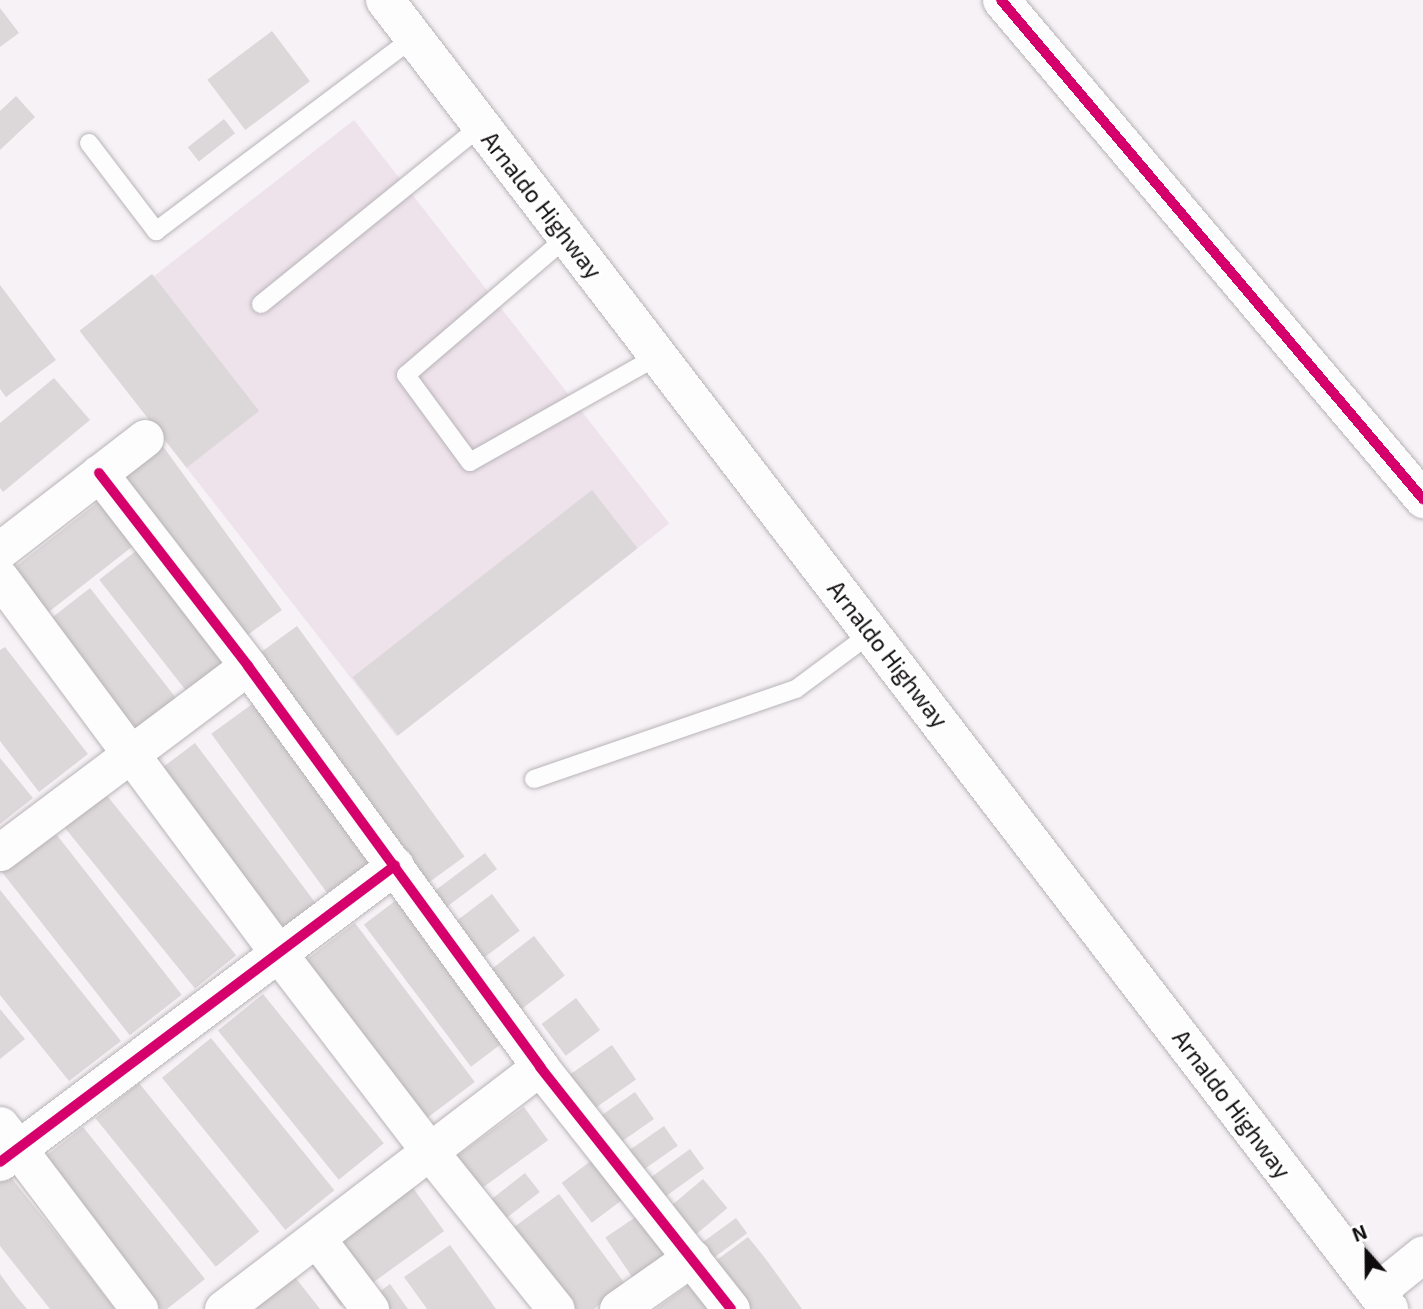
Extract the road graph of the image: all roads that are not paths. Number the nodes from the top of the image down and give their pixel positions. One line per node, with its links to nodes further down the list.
1 (386, 0): 3 (main road, Arnaldo Highway)
2 (1001, 0): 11 (street)
3 (414, 37): 4 (main road, Arnaldo Highway); 5 (lane)
4 (481, 126): 6 (main road, Arnaldo Highway); 7 (lane)
5 (89, 143)
6 (567, 237): 8 (main road, Arnaldo Highway); 8 (lane)
7 (261, 304)
8 (658, 356): 14 (main road, Arnaldo Highway)
9 (145, 438): 10 (street)
10 (99, 473): 12 (street); 15 (street)
11 (1423, 499)
12 (0, 550)
13 (0, 578): 16 (street)
14 (871, 633): 17 (lane); 27 (main road, Arnaldo Highway)
15 (248, 666): 16 (street); 19 (street)
16 (130, 755): 18 (street); 20 (street)
17 (534, 779)
18 (0, 852)
19 (395, 865): 20 (street); 21 (street)
20 (278, 953): 22 (street); 23 (street)
21 (540, 1067): 23 (street); 26 (street)
22 (6, 1145): 28 (street)
23 (430, 1152): 24 (street); 31 (street)
24 (317, 1239): 29 (street); 30 (street)
25 (1423, 1254): 27 (street)
26 (692, 1257): 32 (street); 33 (street)
27 (1383, 1301)
28 (139, 1309)
29 (223, 1309)
30 (370, 1309)
31 (556, 1309)
32 (618, 1309)
33 (731, 1309)

